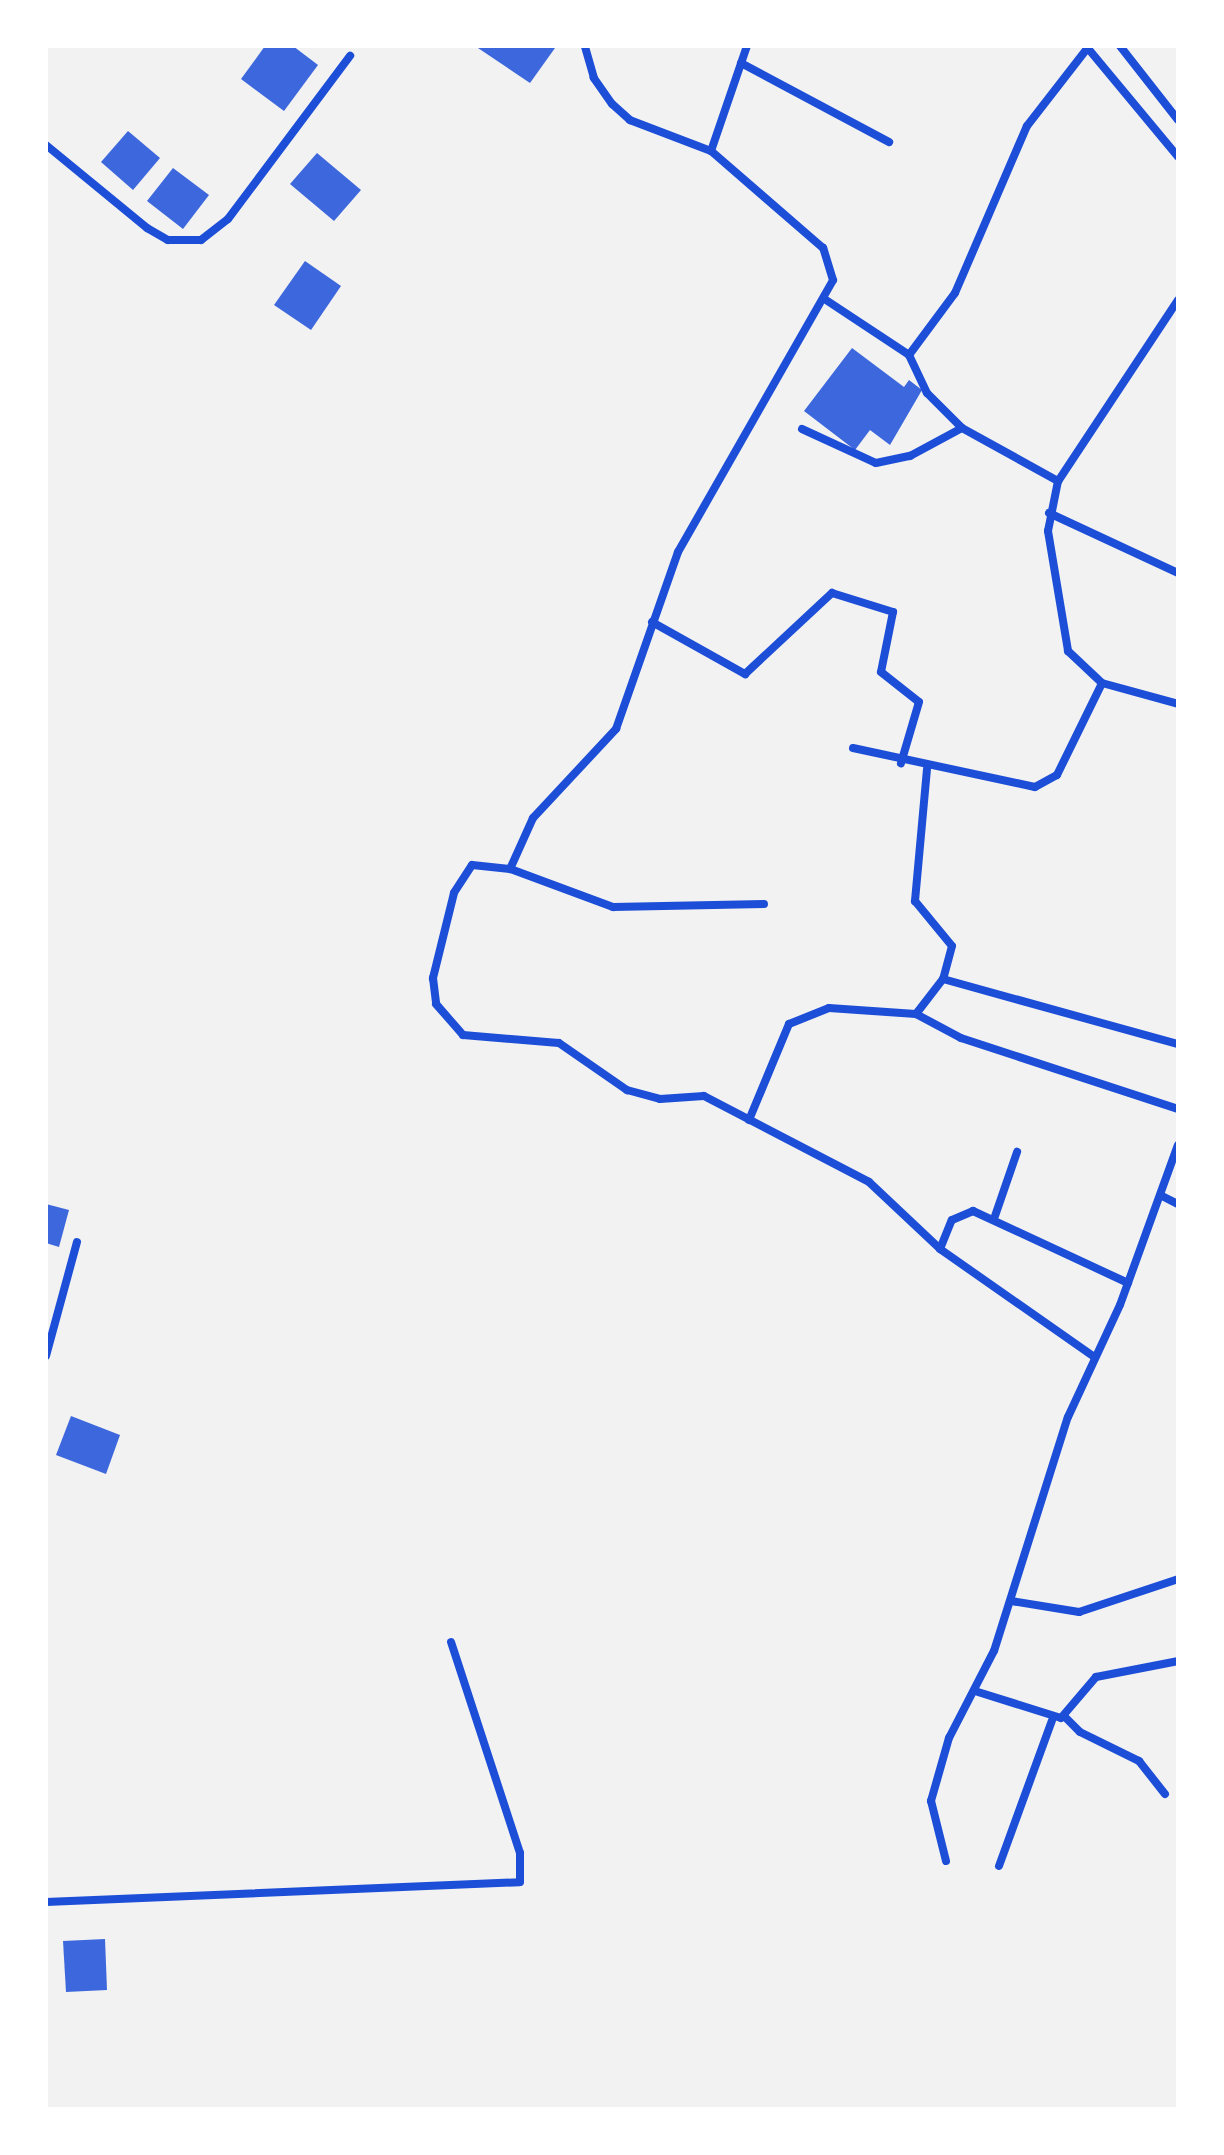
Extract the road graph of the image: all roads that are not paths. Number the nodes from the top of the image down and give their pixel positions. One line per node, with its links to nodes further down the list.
1 (747, 46): 6 (street)
2 (1120, 46): 7 (street)
3 (586, 47): 10 (street)
4 (1088, 47): 11 (street); 14 (street)
5 (350, 56): 9 (street)
6 (741, 63): 8 (street); 10 (street)
7 (1178, 120)
8 (889, 142)
9 (46, 145)
10 (711, 151): 12 (street)
11 (1178, 157)
12 (826, 300): 14 (street); 20 (street)
13 (1178, 300): 17 (street)
14 (909, 355): 15 (street)
15 (962, 428): 16 (street); 17 (street)
16 (802, 429)
17 (1058, 481): 18 (street)
18 (1049, 513): 19 (street); 21 (street)
19 (1178, 573)
20 (652, 622): 24 (street); 26 (street)
21 (1102, 683): 22 (street); 25 (street)
22 (1178, 704)
23 (853, 748): 24 (street)
24 (901, 763): 25 (street)
25 (927, 769): 28 (street)
26 (510, 869): 27 (street); 32 (street)
27 (764, 904)
28 (943, 979): 29 (street); 30 (street)
29 (916, 1014): 31 (street); 32 (street)
30 (1178, 1044)
31 (1178, 1109)
32 (749, 1120): 39 (street)
33 (1178, 1145): 35 (street)
34 (1017, 1152): 37 (street)
35 (1162, 1196): 36 (street); 40 (street)
36 (1178, 1204)
37 (995, 1216): 39 (street); 40 (street)
38 (77, 1242): 41 (street)
39 (940, 1249): 42 (street)
40 (1128, 1283): 42 (street)
41 (46, 1356)
42 (1094, 1357): 44 (street)
43 (1178, 1579): 44 (street)
44 (1011, 1601): 47 (street)
45 (451, 1642): 53 (street)
46 (1178, 1661): 48 (street)
47 (978, 1692): 49 (street); 51 (street)
48 (1065, 1717): 49 (street); 50 (street)
49 (1052, 1720): 52 (street)
50 (1165, 1794)
51 (946, 1861)
52 (999, 1866)
53 (46, 1902)

